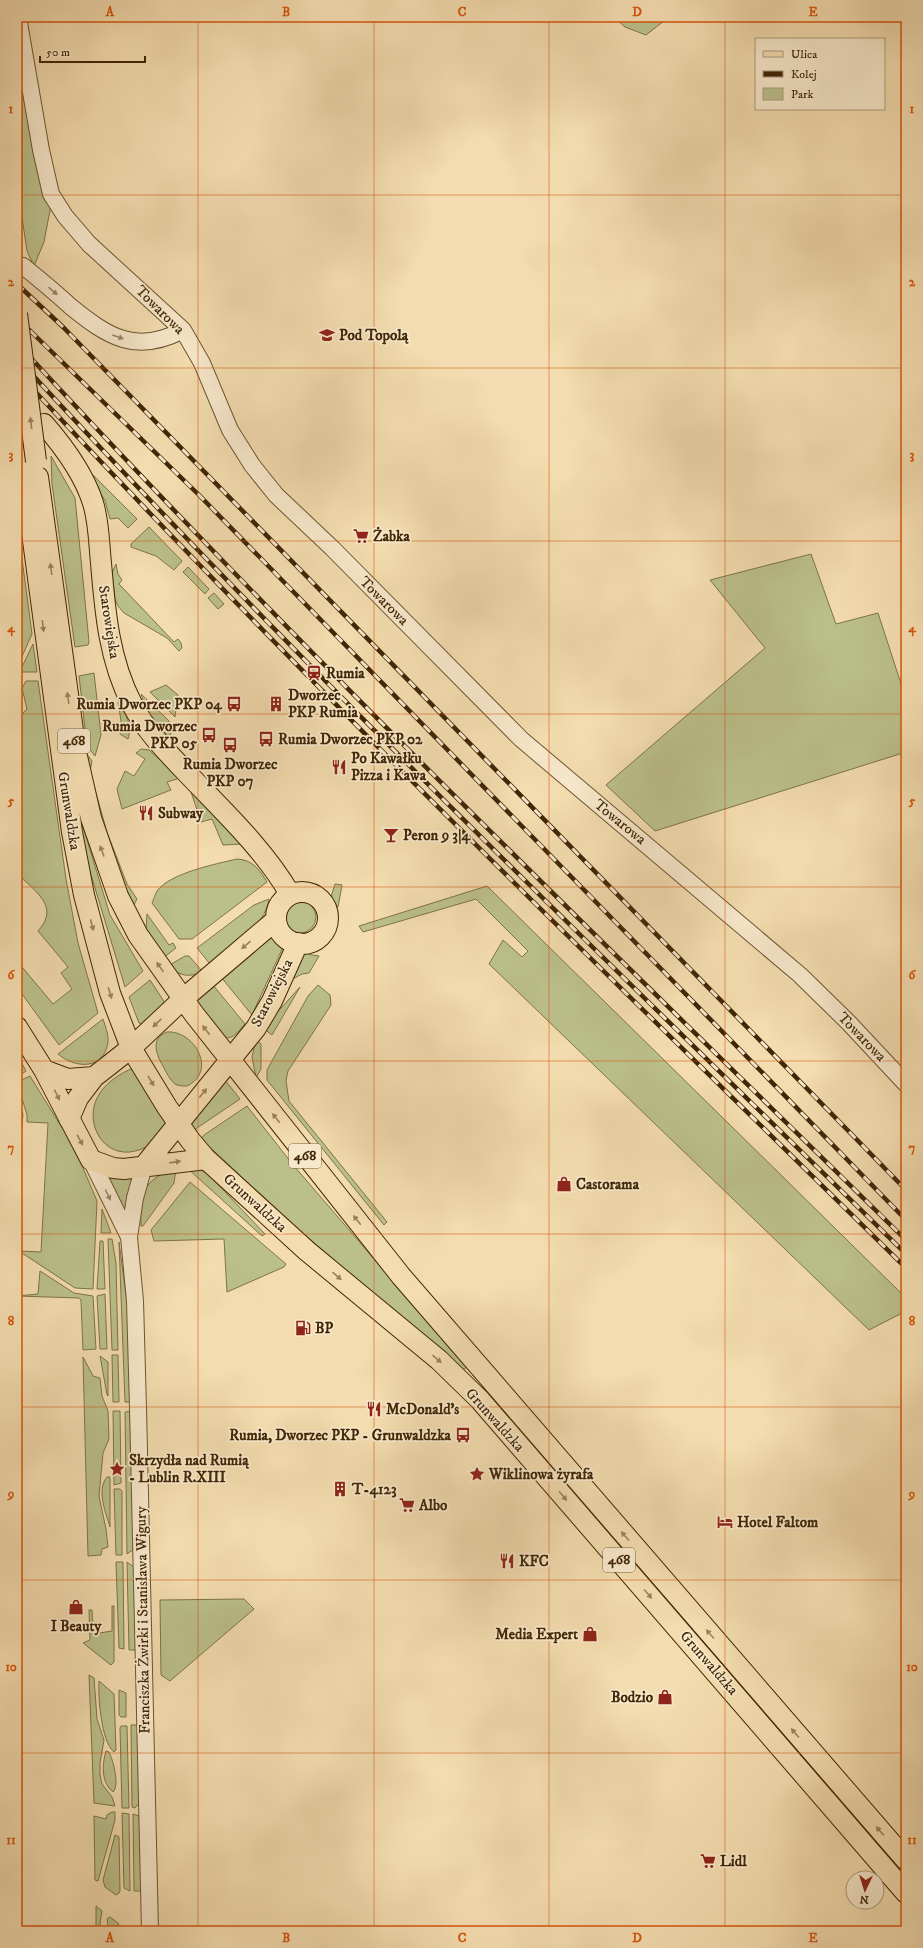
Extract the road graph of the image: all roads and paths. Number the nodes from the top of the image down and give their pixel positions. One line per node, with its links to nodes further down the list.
1 (18, 17): 4 (street, Towarowa)
2 (23, 266): 4 (street, one-way to 4)
3 (17, 314): 10 (main road, Grunwaldzka / 468, one-way to 3, bridge)
4 (184, 330): 16 (street, Towarowa)
5 (17, 421): 12 (main road, Grunwaldzka / 468, one-way to 12)
6 (44, 424): 7 (main road, Starowiejska)
7 (290, 894): 8 (main road); 9 (main road)
8 (276, 920): 9 (main road); 10 (main road, one-way to 10)
9 (298, 943): 13 (main road, Starowiejska)
10 (183, 999): 12 (main road, one-way to 12); 13 (main road, Grunwaldzka / 468, one-way to 10)
11 (17, 1027): 14 (main road, Franciszka Żwirki i Stanisława Wigury)
12 (131, 1048): 15 (main road); 18 (main road, Grunwaldzka / 468, one-way to 18)
13 (230, 1060): 18 (main road, one-way to 13); 23 (main road, Grunwaldzka / 468, one-way to 13)
14 (44, 1070): 15 (main road); 17 (main road, Franciszka Żwirki i Stanisława Wigury, one-way to 17)
15 (94, 1077): 17 (main road)
16 (906, 1084)
17 (69, 1119): 20 (main road, Franciszka Żwirki i Stanisława Wigury, one-way to 20)
18 (179, 1124): 19 (main road, Grunwaldzka / 468); 21 (main road, Franciszka Żwirki i Stanisława Wigury)
19 (206, 1159): 21 (main road, one-way to 19); 24 (main road, Grunwaldzka / 468, one-way to 24)
20 (91, 1160): 21 (main road); 22 (street, Franciszka Żwirki i Stanisława Wigury, one-way to 22)
21 (144, 1166): 22 (street, Franciszka Żwirki i Stanisława Wigury)
22 (129, 1237): 25 (street, Franciszka Żwirki i Stanisława Wigury)
23 (906, 1860)
24 (906, 1893)
25 (150, 1931)

